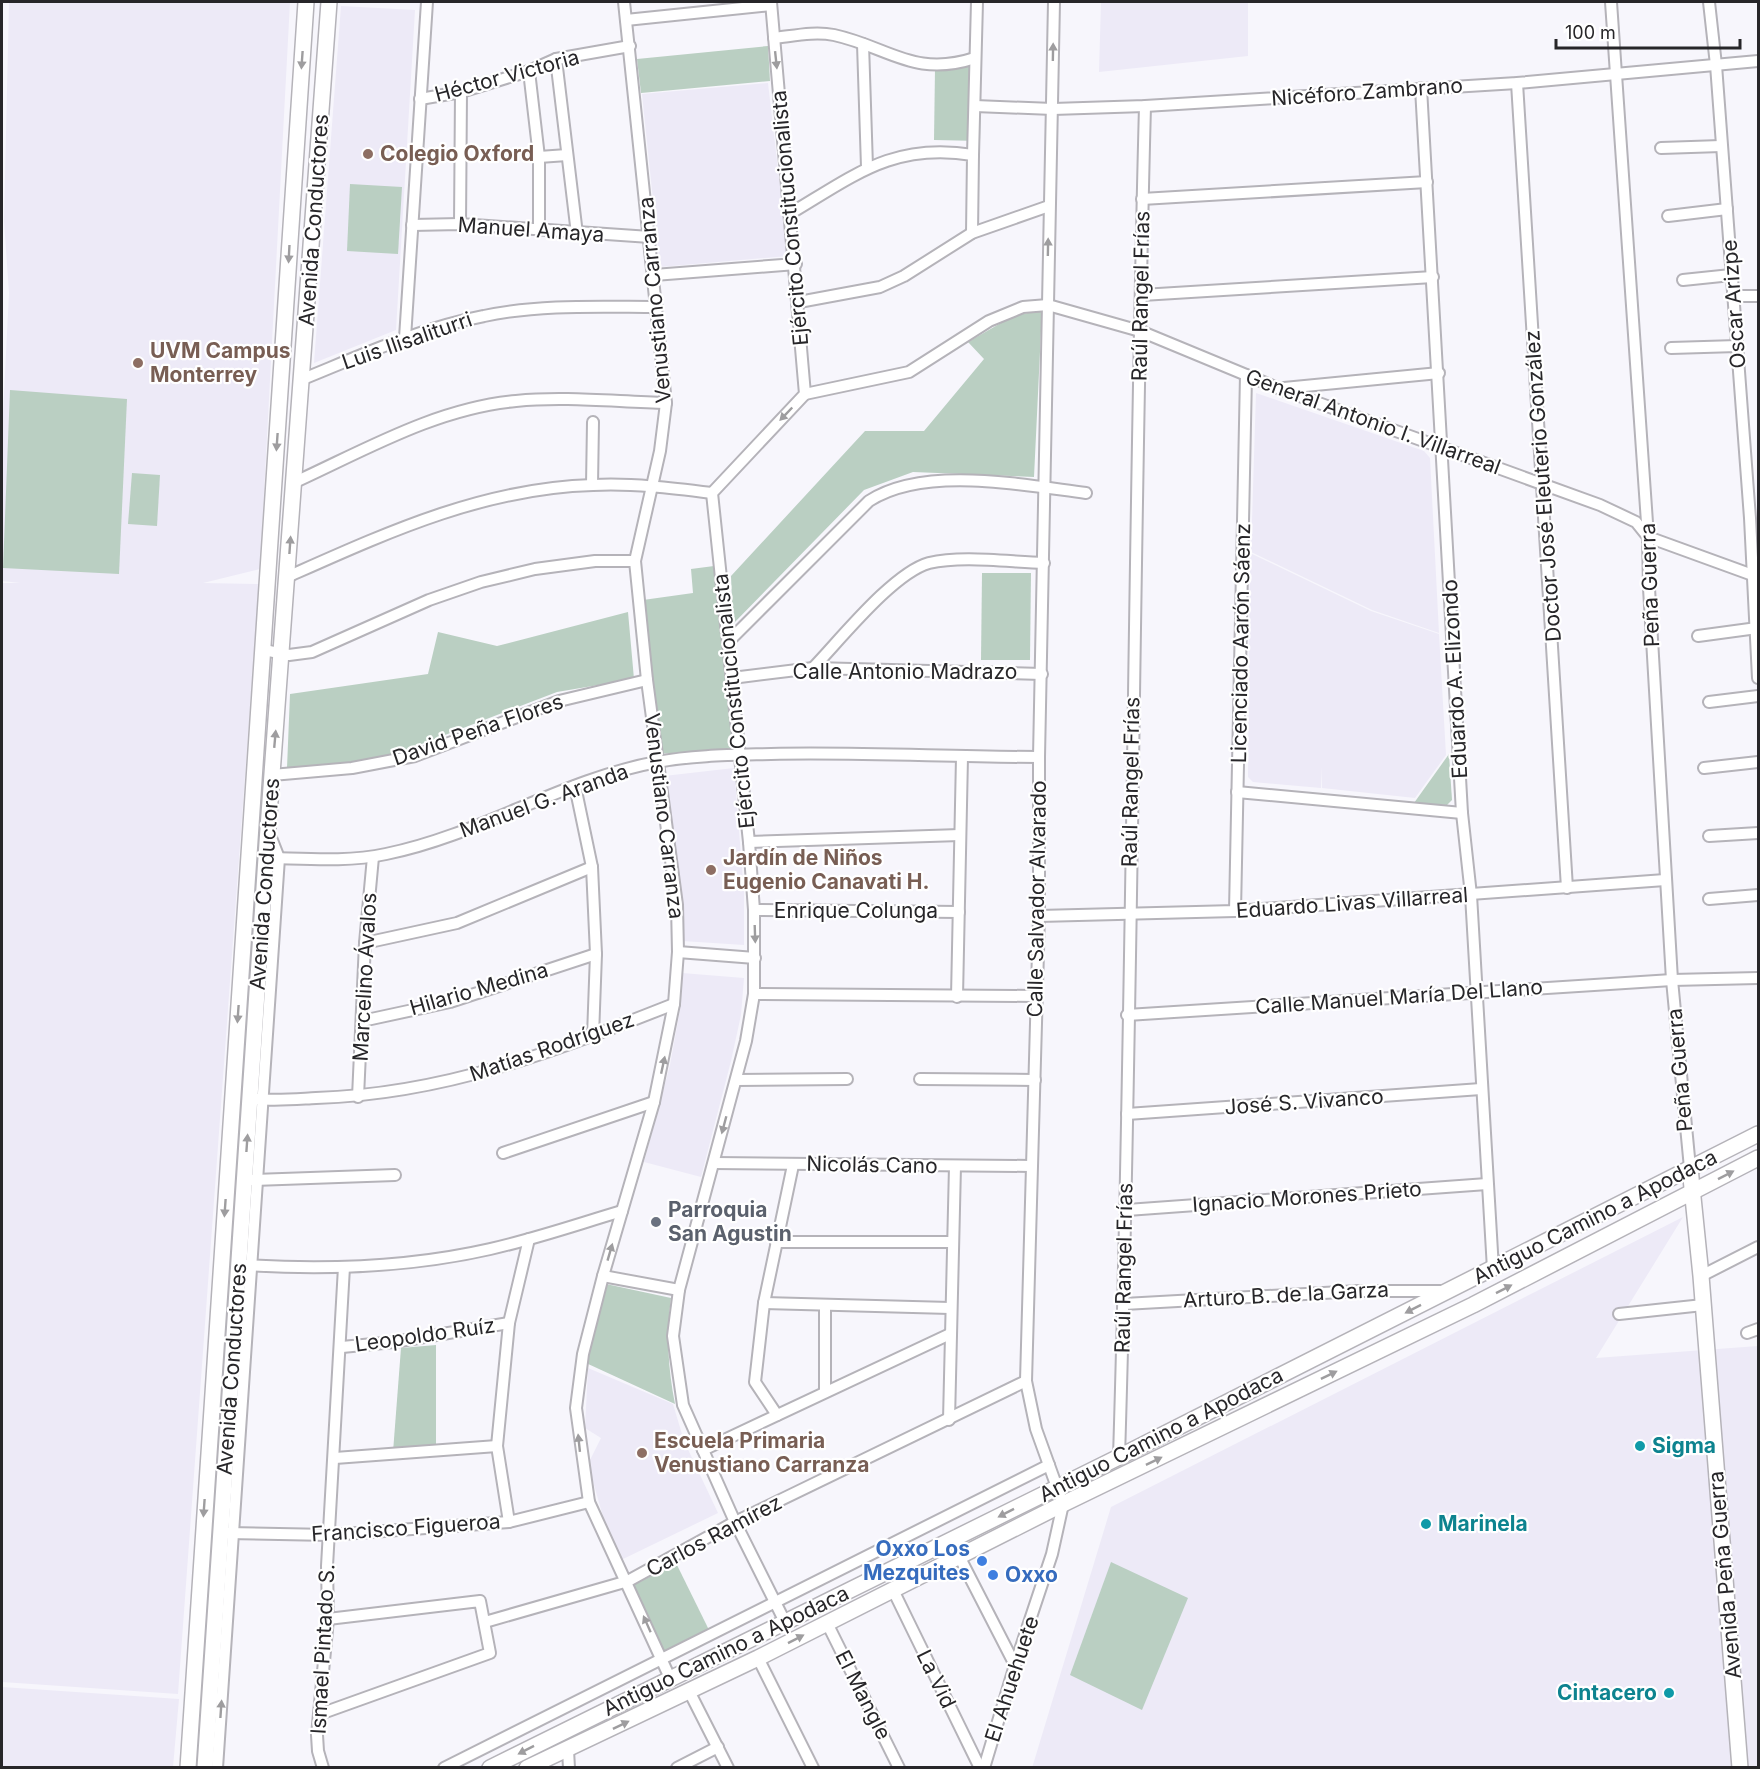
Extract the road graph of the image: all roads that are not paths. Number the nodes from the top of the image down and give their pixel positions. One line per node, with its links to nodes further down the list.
1 (306, 2): 83 (main road, Avenida Conductores, one-way to 83)
2 (329, 2): 62 (main road, Avenida Conductores)
3 (427, 2): 23 (street)
4 (624, 2): 10 (street, Venustiano Carranza)
5 (977, 2): 14 (street)
6 (1054, 2): 26 (street, Calle Salvador Alvarado, one-way to 6)
7 (1611, 2): 19 (street, Peña Guerra)
8 (1709, 2): 17 (street, Oscar Arizpe)
9 (771, 3): 10 (street); 11 (street, Ejército Constitucionalista)
10 (626, 20): 13 (street, Venustiano Carranza)
11 (774, 38): 12 (street); 37 (street, Ejército Constitucionalista, one-way to 37)
12 (863, 44): 14 (street); 32 (street)
13 (630, 46): 15 (street, Héctor Victoria); 44 (street, Venustiano Carranza)
14 (975, 58): 24 (street)
15 (556, 59): 18 (street, Héctor Victoria); 29 (street)
16 (1758, 61): 17 (street, Nicéforo Zambrano)
17 (1716, 65): 19 (street, Nicéforo Zambrano); 27 (street, Oscar Arizpe)
18 (529, 71): 22 (street, Héctor Victoria); 31 (street)
19 (1616, 75): 20 (street, Nicéforo Zambrano); 75 (street, Peña Guerra)
20 (1517, 83): 21 (street, Nicéforo Zambrano); 69 (street, Doctor José Eleuterio González)
21 (1421, 88): 25 (street, Nicéforo Zambrano); 33 (street, Eduardo A. Elizondo)
22 (461, 92): 23 (street, Héctor Victoria); 39 (street)
23 (420, 99): 40 (street)
24 (975, 106): 26 (street, Nicéforo Zambrano); 30 (street)
25 (1145, 106): 26 (street, Nicéforo Zambrano); 34 (street, Raúl Rangel Frías)
26 (1053, 109): 35 (street, Calle Salvador Alvarado)
27 (1721, 146): 28 (street); 36 (street, Oscar Arizpe)
28 (1661, 148)
29 (567, 155): 31 (street); 43 (street)
30 (973, 155): 32 (street); 42 (street)
31 (539, 157): 41 (street)
32 (867, 167): 37 (street)
33 (1427, 182): 34 (street); 48 (street, Eduardo A. Elizondo)
34 (1142, 199): 50 (street, Raúl Rangel Frías)
35 (1049, 206): 42 (street); 54 (street, Calle Salvador Alvarado, one-way to 35)
36 (1726, 209): 38 (street); 46 (street, Oscar Arizpe)
37 (791, 213): 45 (street, Ejército Constitucionalista)
38 (1668, 216)
39 (460, 224): 40 (street, Manuel Amaya); 41 (street, Manuel Amaya)
40 (412, 225): 57 (street)
41 (539, 230): 43 (street, Manuel Amaya)
42 (972, 233): 53 (street)
43 (577, 234): 44 (street, Manuel Amaya)
44 (650, 237): 47 (street, Venustiano Carranza)
45 (796, 264): 47 (street); 53 (street, Ejército Constitucionalista)
46 (1731, 274): 49 (street); 51 (street, Oscar Arizpe)
47 (654, 275): 55 (street, Venustiano Carranza)
48 (1433, 277): 50 (street); 60 (street, Eduardo A. Elizondo)
49 (1683, 280)
50 (1142, 295): 56 (street, Raúl Rangel Frías)
51 (1733, 296): 52 (street); 58 (street, Oscar Arizpe)
52 (1758, 296)
53 (799, 302): 64 (street, Ejército Constitucionalista)
54 (1048, 305): 56 (street, General Antonio I. Villarreal); 64 (street); 72 (street, Calle Salvador Alvarado)
55 (657, 307): 57 (street, Luis Ilisaliturri); 65 (street, Venustiano Carranza)
56 (1140, 331): 61 (street, General Antonio I. Villarreal); 118 (street, Raúl Rangel Frías)
57 (405, 338): 62 (street, Luis Ilisaliturri)
58 (1737, 346): 59 (street); 78 (street, Oscar Arizpe)
59 (1671, 348)
60 (1439, 373): 63 (street); 67 (street, Eduardo A. Elizondo)
61 (1246, 375): 63 (street, General Antonio I. Villarreal); 100 (street, Licenciado Aarón Sáenz)
62 (303, 379): 68 (main road, Avenida Conductores)
63 (1280, 389): 67 (street, General Antonio I. Villarreal)
64 (805, 394): 73 (street, one-way to 73)
65 (666, 403): 68 (street); 71 (street, Venustiano Carranza)
66 (593, 422): 70 (street)
67 (1441, 446): 69 (street, General Antonio I. Villarreal); 101 (street, Eduardo A. Elizondo)
68 (295, 482): 79 (main road, Avenida Conductores, one-way to 68)
69 (1543, 484): 75 (street, General Antonio I. Villarreal); 110 (street, Doctor José Eleuterio González)
70 (592, 485): 71 (street); 79 (street)
71 (651, 486): 73 (street); 76 (street, Venustiano Carranza)
72 (1044, 488): 74 (street); 77 (street, Calle Salvador Alvarado); 82 (street)
73 (712, 493): 82 (street, Ejército Constitucionalista)
74 (1086, 493)
75 (1648, 537): 78 (street, General Antonio I. Villarreal); 109 (street, Peña Guerra)
76 (636, 561): 84 (street); 89 (street, Venustiano Carranza)
77 (1044, 563): 85 (street); 86 (street, Calle Salvador Alvarado)
78 (1756, 577): 80 (street, Oscar Arizpe)
79 (287, 578): 84 (main road, Avenida Conductores)
80 (1757, 628): 81 (street); 88 (street, Oscar Arizpe)
81 (1698, 636)
82 (729, 641): 87 (street, Ejército Constitucionalista)
83 (264, 650): 84 (street); 211 (main road, Avenida Conductores, one-way to 211)
84 (282, 654): 98 (main road, Avenida Conductores, one-way to 84)
85 (813, 668): 86 (street, Calle Antonio Madrazo); 87 (street, Calle Antonio Madrazo)
86 (1042, 674): 94 (street, Calle Salvador Alvarado)
87 (732, 678): 92 (street, Ejército Constitucionalista)
88 (1758, 678)
89 (647, 681): 95 (street, Venustiano Carranza); 98 (street, David Peña Flores)
90 (1758, 696): 91 (street)
91 (1709, 702)
92 (742, 755): 93 (street, Manuel G. Aranda); 95 (street, Manuel G. Aranda); 105 (street, Ejército Constitucionalista)
93 (962, 757): 94 (street, Manuel G. Aranda); 103 (street)
94 (1039, 757): 117 (street, Calle Salvador Alvarado)
95 (657, 762): 99 (street, Manuel G. Aranda); 120 (street, Venustiano Carranza)
96 (1758, 762): 97 (street)
97 (1704, 768)
98 (272, 775): 107 (main road, Avenida Conductores)
99 (575, 786): 106 (street, Manuel G. Aranda); 108 (street)
100 (1237, 792): 101 (street); 115 (street, Licenciado Aarón Sáenz)
101 (1462, 813): 111 (street, Eduardo A. Elizondo)
102 (1758, 833): 104 (street)
103 (960, 835): 105 (street); 116 (street)
104 (1709, 836)
105 (749, 842): 114 (street, Ejército Constitucionalista)
106 (373, 857): 107 (street, Manuel G. Aranda); 119 (street, Marcelino Ávalos)
107 (272, 858): 139 (main road, Avenida Conductores)
108 (592, 867): 119 (street); 121 (street)
109 (1665, 880): 110 (street, Eduardo Livas Villarreal); 124 (street, Peña Guerra)
110 (1567, 888): 111 (street, Eduardo Livas Villarreal)
111 (1471, 895): 115 (street, Eduardo Livas Villarreal); 125 (street, Eduardo A. Elizondo)
112 (1758, 895): 113 (street)
113 (1709, 899)
114 (754, 910): 116 (street, Enrique Colunga); 122 (street, Ejército Constitucionalista, one-way to 122)
115 (1235, 911): 118 (street, Eduardo Livas Villarreal)
116 (959, 912): 128 (street)
117 (1039, 916): 118 (street, Eduardo Livas Villarreal); 127 (street, Calle Salvador Alvarado)
118 (1129, 916): 130 (street, Raúl Rangel Frías)
119 (366, 943): 131 (street, Marcelino Ávalos)
120 (678, 952): 122 (street); 129 (street, Venustiano Carranza)
121 (596, 954): 131 (street, Hilario Medina); 132 (street)
122 (755, 958): 126 (street, Ejército Constitucionalista)
123 (1758, 978): 124 (street, Calle Manuel María Del Llano)
124 (1672, 980): 125 (street, Calle Manuel María Del Llano); 149 (street, Peña Guerra)
125 (1477, 992): 130 (street, Calle Manuel María Del Llano); 137 (street, Eduardo A. Elizondo)
126 (754, 994): 128 (street); 135 (street, Ejército Constitucionalista)
127 (1035, 996): 128 (street); 136 (street, Calle Salvador Alvarado)
128 (957, 997)
129 (674, 1004): 132 (street, Matías Rodríguez); 140 (street, Venustiano Carranza, one-way to 129)
130 (1127, 1015): 141 (street, Raúl Rangel Frías)
131 (362, 1021): 138 (street, Marcelino Ávalos)
132 (593, 1036): 138 (street, Matías Rodríguez)
133 (920, 1078): 136 (street)
134 (847, 1079): 135 (street)
135 (736, 1080): 145 (street, Ejército Constitucionalista, one-way to 145)
136 (1035, 1080): 148 (street, Calle Salvador Alvarado)
137 (1481, 1089): 141 (street, José S. Vivanco); 152 (street, Eduardo A. Elizondo)
138 (358, 1097): 139 (street, Matías Rodríguez)
139 (257, 1099): 151 (main road, Avenida Conductores, one-way to 139)
140 (654, 1102): 143 (street); 155 (street, Venustiano Carranza)
141 (1127, 1114): 154 (street, Raúl Rangel Frías)
142 (1758, 1134): 149 (main road, Antiguo Camino a Apodaca)
143 (503, 1153)
144 (1758, 1158): 153 (main road, one-way to 144)
145 (714, 1163): 146 (street, Nicolás Cano); 165 (street, Ejército Constitucionalista)
146 (793, 1165): 147 (street, Nicolás Cano); 157 (street)
147 (955, 1166): 148 (street, Nicolás Cano); 158 (street)
148 (1031, 1166): 178 (street, Calle Salvador Alvarado)
149 (1690, 1168): 153 (main road, Avenida Peña Guerra); 162 (main road, Antiguo Camino a Apodaca)
150 (396, 1175): 151 (street)
151 (251, 1180): 160 (main road, Avenida Conductores)
152 (1487, 1184): 154 (street, Ignacio Morones Prieto); 162 (street, Eduardo A. Elizondo)
153 (1694, 1192): 164 (main road, Avenida Peña Guerra); 189 (main road, one-way to 153)
154 (1126, 1210): 168 (street, Raúl Rangel Frías)
155 (622, 1211): 156 (street); 163 (street, Venustiano Carranza, one-way to 155)
156 (530, 1239): 161 (street); 173 (street)
157 (776, 1242): 158 (street); 167 (street)
158 (952, 1242): 171 (street)
159 (1758, 1247): 164 (street)
160 (244, 1265): 161 (street); 192 (main road, Avenida Conductores)
161 (344, 1268): 177 (street)
162 (1493, 1269): 166 (main road, Antiguo Camino a Apodaca)
163 (603, 1276): 165 (street); 188 (street, Venustiano Carranza, one-way to 163)
164 (1701, 1276): 170 (main road, Avenida Peña Guerra)
165 (679, 1290): 183 (street, Ejército Constitucionalista)
166 (1448, 1291): 168 (street, Arturo B. de la Garza); 184 (main road, Antiguo Camino a Apodaca, one-way to 184)
167 (764, 1303): 169 (street); 180 (street)
168 (1124, 1304): 184 (street, Raúl Rangel Frías)
169 (825, 1305): 171 (street); 179 (street)
170 (1703, 1305): 172 (street); 224 (main road, Avenida Peña Guerra)
171 (950, 1308): 176 (street)
172 (1620, 1314)
173 (509, 1323): 177 (street, Leopoldo Ruíz); 182 (street)
174 (1758, 1329): 175 (street)
175 (1747, 1333)
176 (950, 1334): 179 (street); 181 (street)
177 (342, 1347): 185 (street, Ismael Pintado S.)
178 (1026, 1381): 181 (street, Carlos Ramírez); 186 (street, Calle Salvador Alvarado)
179 (825, 1392): 180 (street)
180 (777, 1415): 183 (street)
181 (949, 1420): 191 (street, Carlos Ramírez)
182 (497, 1446): 185 (street); 190 (street)
183 (703, 1450): 191 (street, Ejército Constitucionalista)
184 (1119, 1457): 187 (main road, Antiguo Camino a Apodaca)
185 (334, 1458): 193 (street, Ismael Pintado S.)
186 (1049, 1465): 187 (street, Calle Salvador Alvarado); 197 (street)
187 (1059, 1487): 189 (street, El Ahuehuete); 200 (main road, Antiguo Camino a Apodaca, one-way to 200)
188 (589, 1502): 190 (street, Francisco Figueroa); 195 (street, Venustiano Carranza)
189 (1064, 1504): 194 (main road); 204 (street, El Ahuehuete)
190 (509, 1522): 193 (street, Francisco Figueroa)
191 (735, 1522): 195 (street, Carlos Ramírez); 197 (street, Ejército Constitucionalista)
192 (226, 1532): 193 (street, Francisco Figueroa); 212 (main road, Avenida Conductores); 213 (street, one-way to 192)
193 (329, 1535): 198 (street, Ismael Pintado S.)
194 (960, 1558): 196 (main road); 204 (street)
195 (628, 1581): 199 (street, Carlos Ramírez); 203 (street, Venustiano Carranza, one-way to 195)
196 (893, 1590): 201 (main road); 223 (street, La Vid)
197 (776, 1601): 200 (street, Ejército Constitucionalista); 203 (street)
198 (328, 1619): 199 (street); 207 (street, Ismael Pintado S.)
199 (485, 1622): 207 (street)
200 (785, 1622): 205 (main road, Antiguo Camino a Apodaca)
201 (827, 1623): 202 (main road, one-way to 201); 222 (street, El Mangle)
202 (758, 1658): 206 (main road); 221 (street)
203 (662, 1659): 205 (street, Venustiano Carranza); 215 (street)
204 (1015, 1665): 223 (street, El Ahuehuete)
205 (670, 1678): 208 (main road, Antiguo Camino a Apodaca)
206 (689, 1691): 209 (street); 210 (main road, one-way to 206)
207 (320, 1714): 214 (street, Ismael Pintado S.)
208 (561, 1732): 210 (main road); 216 (main road, Antiguo Camino a Apodaca, one-way to 216)
209 (718, 1748): 219 (street); 220 (street)
210 (568, 1750): 217 (main road); 218 (street)
211 (188, 1767)
212 (205, 1767)
213 (217, 1767)
214 (323, 1767)
215 (444, 1767)
216 (490, 1767)
217 (527, 1767)
218 (569, 1767)
219 (677, 1767)
220 (729, 1767)
221 (813, 1767)
222 (899, 1767)
223 (982, 1767)
224 (1740, 1767)

